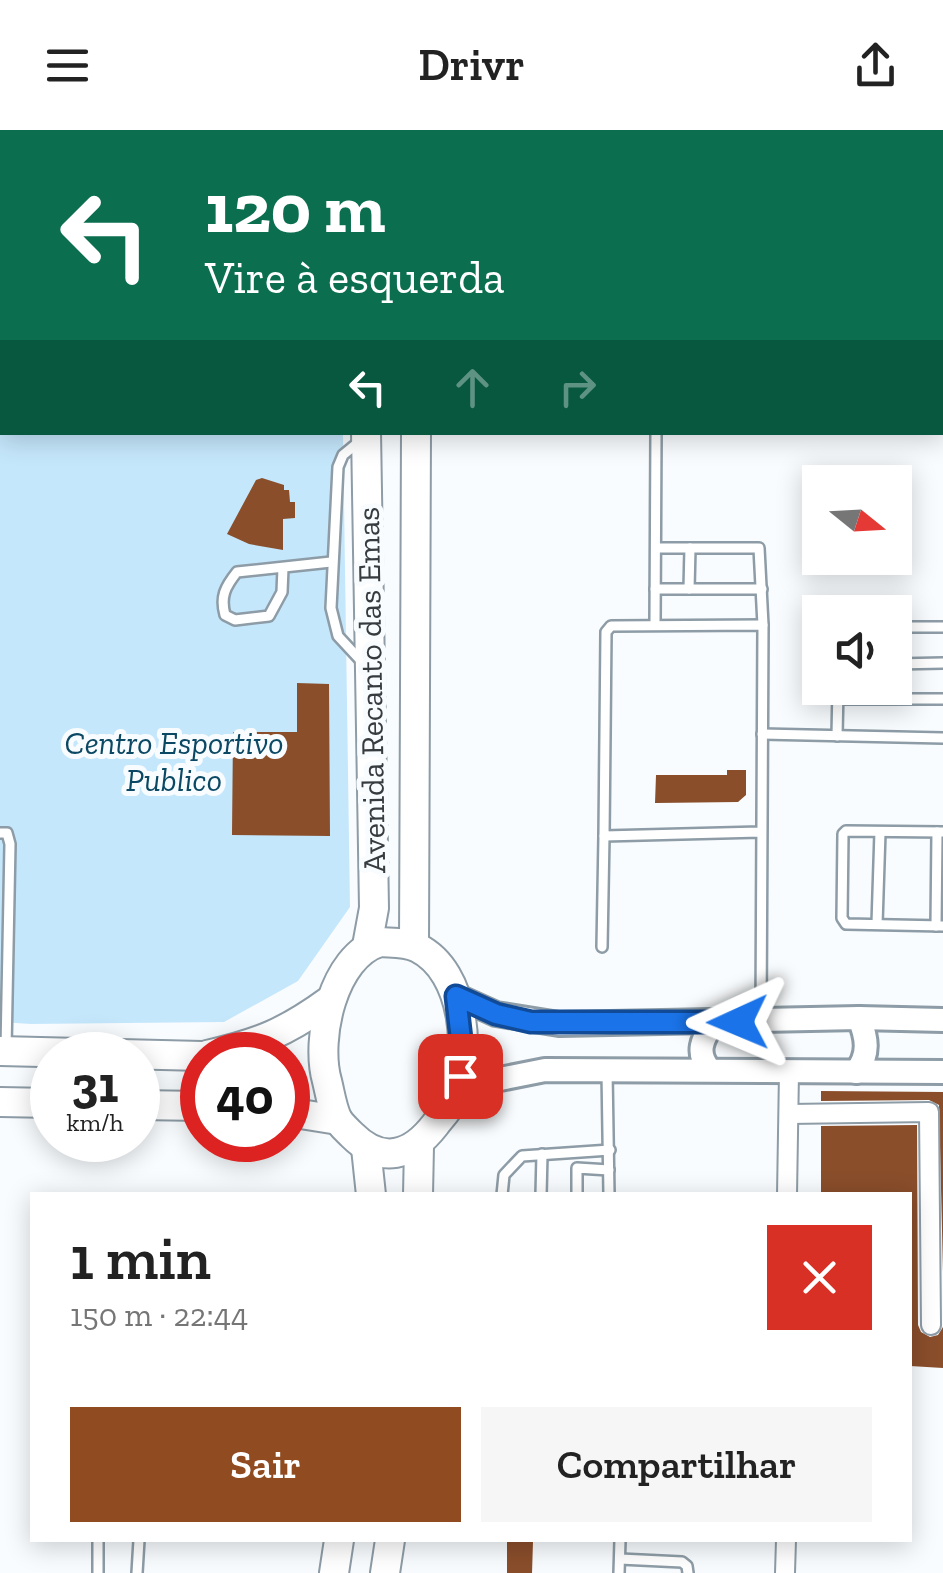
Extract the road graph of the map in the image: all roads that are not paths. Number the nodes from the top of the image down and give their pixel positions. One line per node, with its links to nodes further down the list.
1 (365, 435): 7 (lane)
2 (366, 435): 18 (main road, Avenida Recanto das Emas)
3 (416, 435): 33 (main road, Avenida Recanto das Emas)
4 (656, 435): 5 (lane)
5 (656, 548): 6 (lane); 9 (lane)
6 (690, 548): 10 (lane); 11 (lane)
7 (331, 562): 8 (lane); 18 (lane)
8 (283, 568): 8 (lane)
9 (655, 588): 10 (lane); 12 (lane)
10 (689, 589): 11 (lane)
11 (762, 589): 13 (lane)
12 (655, 624): 13 (lane); 29 (lane)
13 (762, 624): 22 (lane)
14 (912, 627): 15 (lane)
15 (943, 627)
16 (943, 663): 17 (lane)
17 (912, 664)
18 (370, 671): 32 (main road, Avenida Recanto das Emas)
19 (912, 698): 20 (lane)
20 (943, 700)
21 (837, 705): 23 (lane)
22 (762, 734): 23 (lane); 25 (lane)
23 (836, 736): 24 (lane)
24 (943, 738)
25 (760, 832): 29 (lane); 39 (lane)
26 (880, 832): 27 (lane); 30 (lane); 30 (lane)
27 (940, 832): 31 (lane)
28 (0, 833): 42 (lane)
29 (604, 836): 34 (lane)
30 (877, 924): 31 (lane)
31 (940, 926)
32 (367, 946): 33 (main road); 36 (main road)
33 (414, 946): 35 (main road)
34 (602, 946)
35 (456, 996): 40 (street); 50 (main road)
36 (329, 1001): 41 (main road); 54 (main road)
37 (858, 1018): 38 (street); 39 (street); 47 (street)
38 (943, 1020)
39 (761, 1021): 40 (street)
40 (714, 1022): 45 (street)
41 (282, 1032)
42 (3, 1040): 43 (main road)
43 (180, 1053)
44 (607, 1069): 45 (street); 50 (street); 57 (lane)
45 (710, 1070): 46 (street)
46 (789, 1072): 47 (street); 52 (street)
47 (856, 1072): 48 (street)
48 (943, 1072)
49 (0, 1102): 51 (main road)
50 (452, 1102): 55 (main road)
51 (30, 1103)
52 (789, 1114): 68 (street); 69 (street)
53 (310, 1116): 54 (main road)
54 (338, 1120): 56 (main road)
55 (419, 1146): 56 (main road); 63 (main road)
56 (366, 1148): 62 (main road)
57 (610, 1150): 58 (lane); 61 (lane)
58 (578, 1152): 59 (lane); 60 (lane)
59 (542, 1154): 64 (lane); 65 (lane)
60 (577, 1168): 61 (lane); 66 (lane)
61 (609, 1170): 67 (lane)
62 (371, 1192)
63 (418, 1192)
64 (502, 1192)
65 (541, 1192)
66 (577, 1192)
67 (609, 1192)
68 (787, 1192)
69 (931, 1325)
70 (98, 1542): 77 (lane)
71 (139, 1542): 78 (lane)
72 (339, 1542): 79 (main road)
73 (390, 1542): 80 (main road)
74 (620, 1542): 76 (lane)
75 (786, 1542): 83 (street)
76 (620, 1559): 81 (lane); 82 (lane)
77 (98, 1573)
78 (137, 1573)
79 (334, 1573)
80 (385, 1573)
81 (619, 1573)
82 (688, 1573)
83 (785, 1573)

